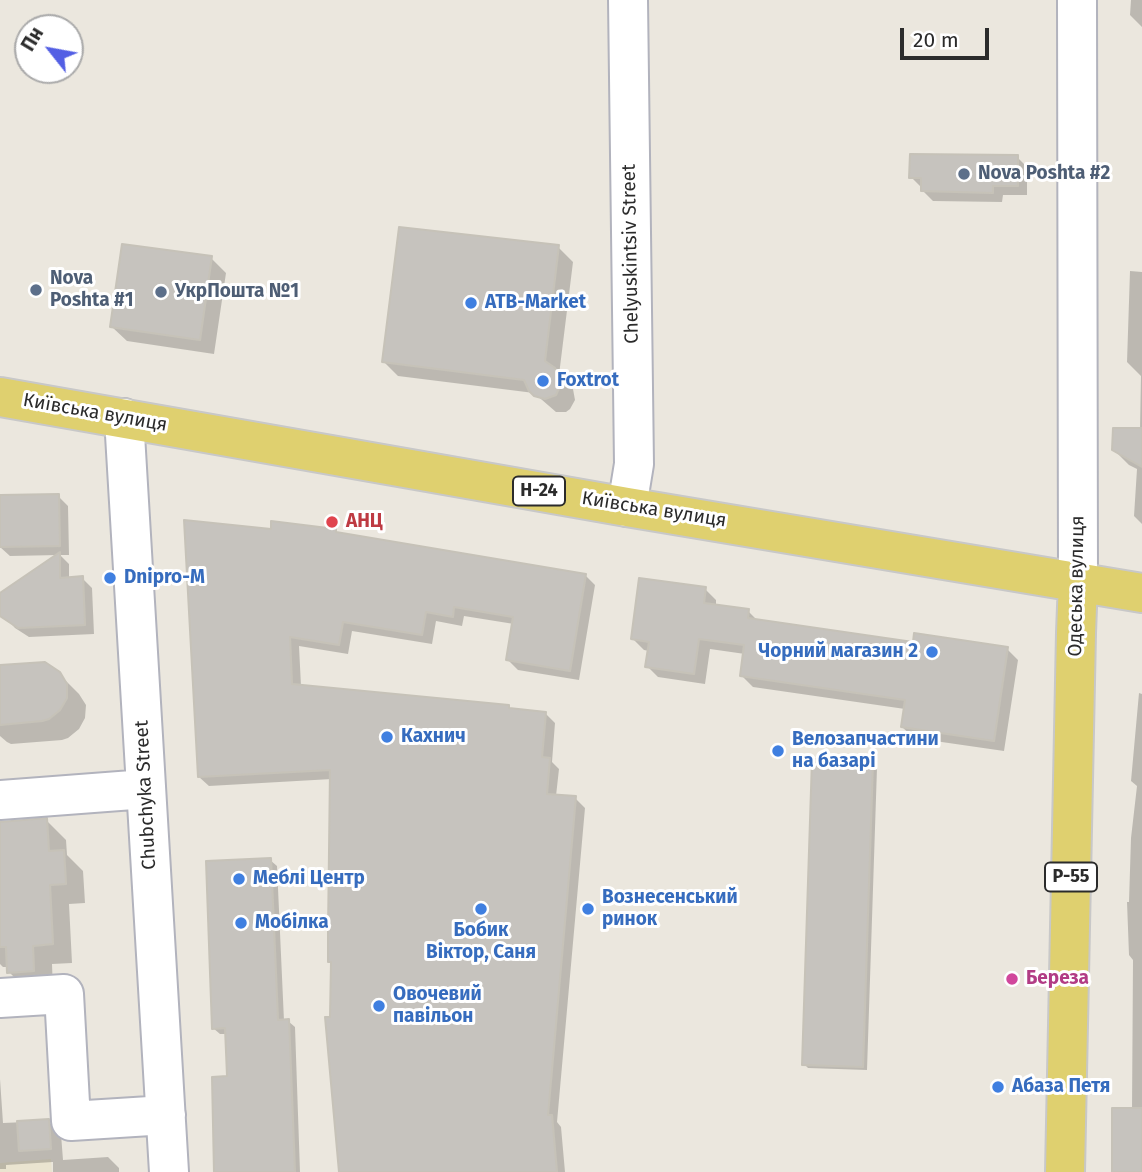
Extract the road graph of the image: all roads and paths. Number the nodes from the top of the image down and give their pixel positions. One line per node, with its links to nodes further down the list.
1 (628, 0): 5 (street, Chelyuskintsiv Street)
2 (1077, 0): 6 (street, Одеська вулиця)
3 (0, 397): 4 (main road, Київська вулиця / Н-24)
4 (124, 418): 5 (main road, Київська вулиця / Н-24); 8 (street, Chubchyka Street)
5 (627, 507): 6 (main road, Київська вулиця / Н-24)
6 (1078, 582): 7 (main road, Київська вулиця / Н-24); 13 (main road, Одеська вулиця / Р-55)
7 (1142, 593)
8 (146, 789): 9 (street); 11 (street, Chubchyka Street)
9 (0, 800)
10 (0, 998): 11 (street)
11 (166, 1115): 12 (street, Chubchyka Street)
12 (169, 1172)
13 (1065, 1172)

